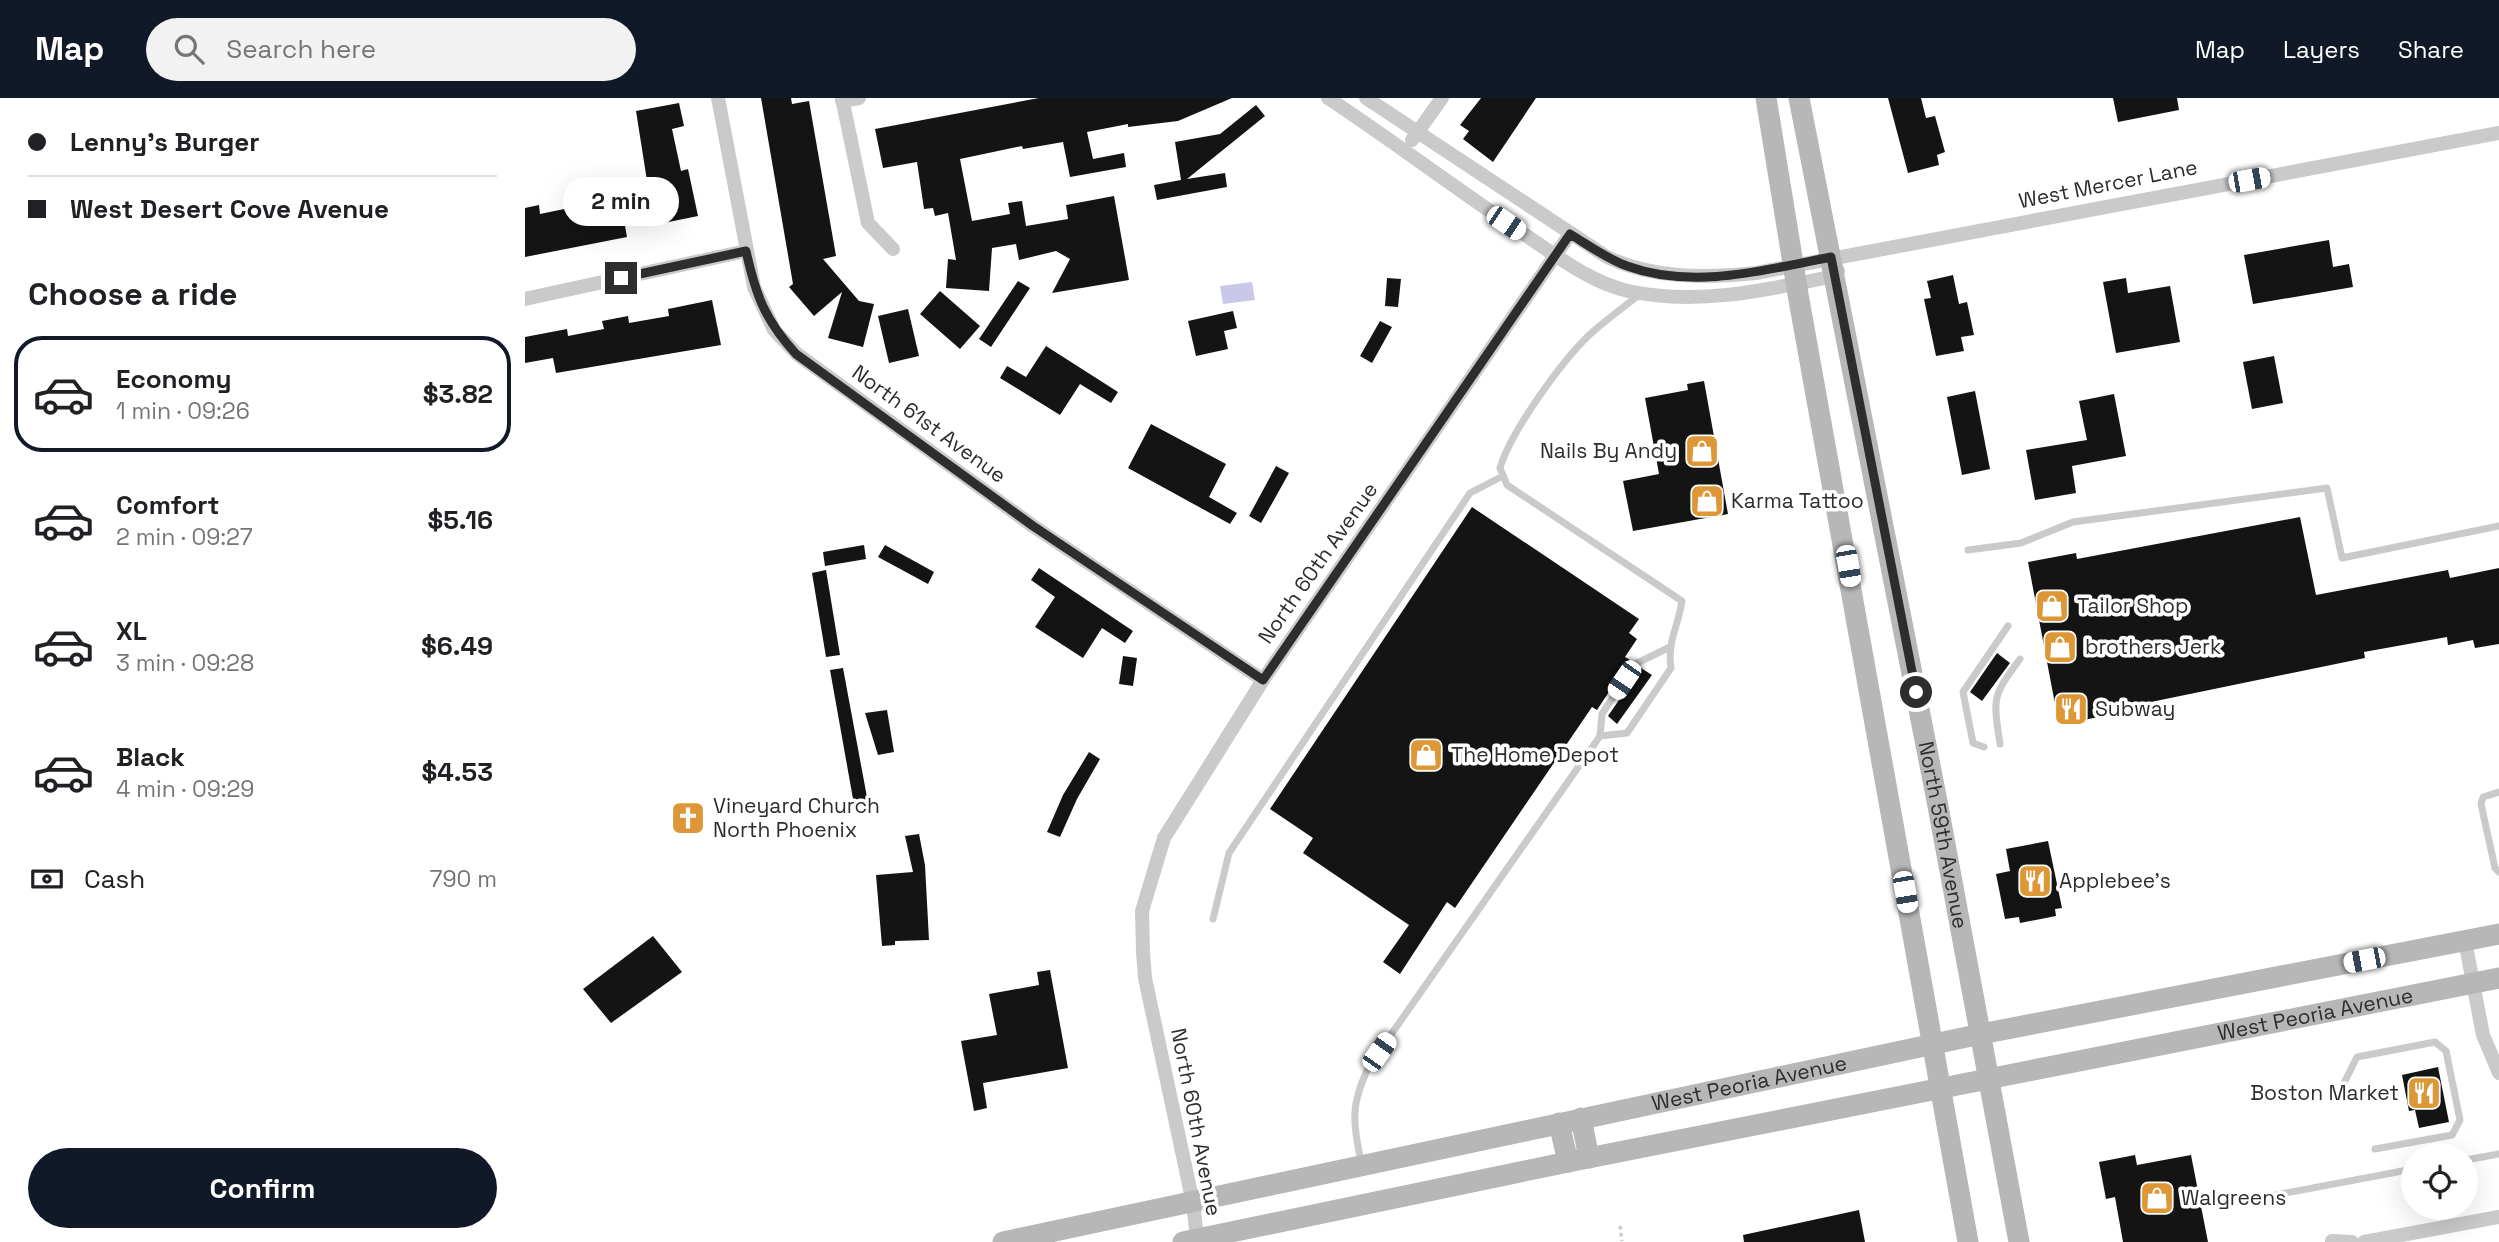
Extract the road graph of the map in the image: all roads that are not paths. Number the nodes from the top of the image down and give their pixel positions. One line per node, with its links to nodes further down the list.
1 (718, 98): 14 (street, North 61st Avenue)
2 (859, 98): 8 (street)
3 (1328, 98): 11 (street)
4 (1366, 98): 9 (street)
5 (1441, 98): 9 (street)
6 (1766, 98): 17 (main road)
7 (1799, 98): 16 (main road, North 59th Avenue)
8 (842, 100): 13 (street)
9 (1417, 134): 11 (street); 12 (street)
10 (2499, 134): 16 (street, West Mercer Lane)
11 (1403, 151): 15 (street)
12 (1570, 234): 15 (street, North 60th Avenue); 17 (street, West Mercer Lane)
13 (893, 249)
14 (746, 251): 19 (street); 26 (street, North 61st Avenue)
15 (1555, 255): 18 (street, West Mercer Lane); 26 (street, North 60th Avenue)
16 (1838, 262): 17 (street, West Mercer Lane); 37 (main road, North 59th Avenue)
17 (1796, 274): 18 (street, West Mercer Lane); 38 (main road)
18 (1641, 293): 20 (lane)
19 (525, 299)
20 (1503, 476): 24 (lane); 32 (lane)
21 (2499, 526): 22 (lane)
22 (1968, 550)
23 (2008, 626): 29 (lane)
24 (1668, 648): 27 (lane); 27 (lane)
25 (2020, 659): 28 (lane)
26 (1263, 680): 52 (street, North 60th Avenue)
27 (1600, 736): 50 (lane)
28 (2000, 744)
29 (1984, 747)
30 (2499, 792): 31 (lane)
31 (2499, 872)
32 (1213, 919)
33 (2499, 934): 34 (main road, West Peoria Avenue)
34 (2465, 941): 36 (street); 37 (main road, West Peoria Avenue)
35 (2499, 978): 36 (main road, West Peoria Avenue)
36 (2472, 983): 39 (street); 40 (main road, West Peoria Avenue)
37 (1981, 1034): 38 (main road, West Peoria Avenue); 40 (main road, North 59th Avenue)
38 (1933, 1044): 42 (main road); 43 (main road, West Peoria Avenue)
39 (2499, 1073)
40 (1990, 1080): 42 (main road, West Peoria Avenue); 59 (main road, North 59th Avenue)
41 (2342, 1087): 45 (lane)
42 (1941, 1090): 47 (main road, West Peoria Avenue); 58 (main road)
43 (1581, 1118): 44 (main road, West Peoria Avenue); 47 (main road)
44 (1559, 1123): 49 (main road); 50 (main road, West Peoria Avenue)
45 (2375, 1149)
46 (2499, 1154): 48 (lane)
47 (1589, 1158): 49 (main road, West Peoria Avenue)
48 (2478, 1158)
49 (1568, 1162): 55 (main road, West Peoria Avenue)
50 (1362, 1167): 52 (main road, West Peoria Avenue)
51 (2401, 1171): 53 (lane)
52 (1193, 1203): 55 (street, North 60th Avenue); 57 (main road, West Peoria Avenue)
53 (2228, 1204)
54 (2499, 1217): 61 (street)
55 (1190, 1240)
56 (2332, 1241): 60 (street)
57 (1003, 1242)
58 (1968, 1242)
59 (2019, 1242)
60 (2352, 1242)
61 (2364, 1242)

